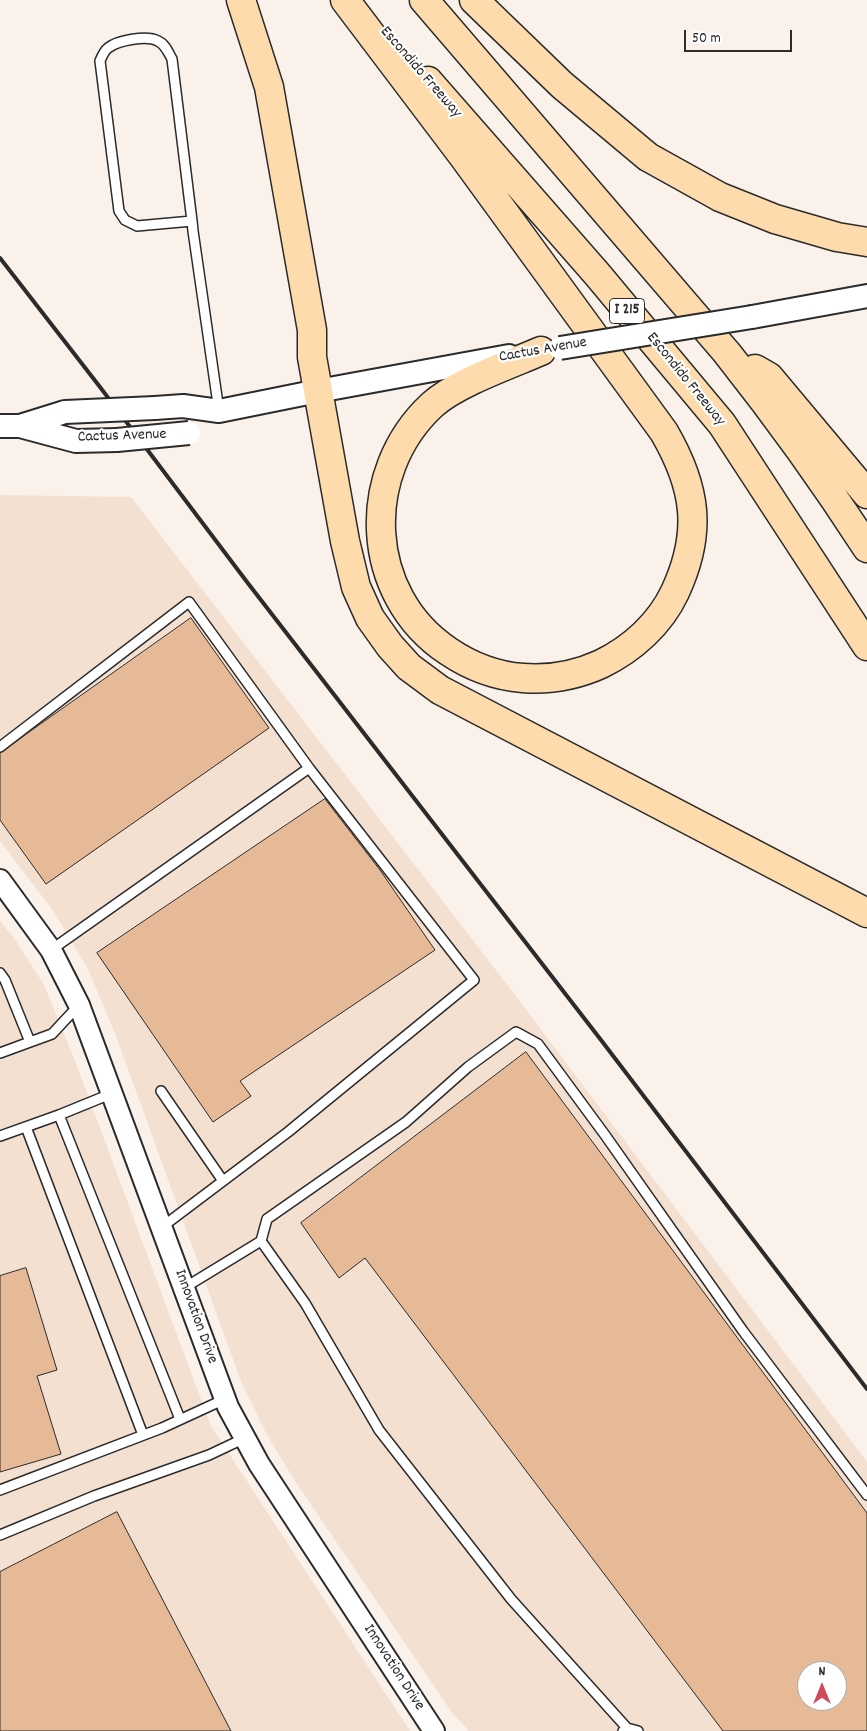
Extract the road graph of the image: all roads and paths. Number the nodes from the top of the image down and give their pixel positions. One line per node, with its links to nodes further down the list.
1 (241, 0): 11 (highway)
2 (345, 0): 9 (highway)
3 (355, 0): 16 (highway, Escondido Freeway / I 215)
4 (424, 0): 10 (highway)
5 (474, 0): 7 (highway)
6 (192, 221): 6 (lane); 12 (lane)
7 (867, 242)
8 (867, 296): 9 (main road, Cactus Avenue, bridge)
9 (550, 349): 11 (main road, Cactus Avenue)
10 (728, 353): 14 (highway); 15 (highway)
11 (318, 391): 12 (main road, Cactus Avenue); 20 (highway)
12 (219, 411): 13 (main road, Cactus Avenue, bridge); 13 (main road, Cactus Avenue, bridge)
13 (10, 426)
14 (867, 494)
15 (867, 548)
16 (867, 646)
17 (0, 747): 18 (lane)
18 (309, 768): 21 (lane); 31 (lane)
19 (0, 880): 21 (street, Innovation Drive)
20 (867, 913)
21 (52, 950): 23 (street, Innovation Drive)
22 (0, 973): 24 (lane)
23 (79, 1005): 24 (lane); 27 (street, Innovation Drive)
24 (30, 1042): 25 (lane)
25 (0, 1053)
26 (161, 1091): 31 (lane)
27 (113, 1093): 28 (lane); 32 (street, Innovation Drive)
28 (59, 1115): 29 (lane); 36 (lane)
29 (26, 1127): 30 (lane); 37 (lane)
30 (0, 1136)
31 (223, 1181): 32 (lane)
32 (162, 1227): 34 (street, Innovation Drive)
33 (261, 1241): 34 (lane); 40 (lane); 42 (lane)
34 (184, 1288): 35 (street, Innovation Drive)
35 (225, 1399): 36 (lane); 38 (street, Innovation Drive)
36 (180, 1419): 37 (lane)
37 (143, 1435): 39 (lane)
38 (245, 1438): 41 (lane); 43 (street, Innovation Drive)
39 (0, 1490)
40 (867, 1495)
41 (0, 1534)
42 (625, 1730): 44 (lane)
43 (434, 1731)
44 (638, 1731)

